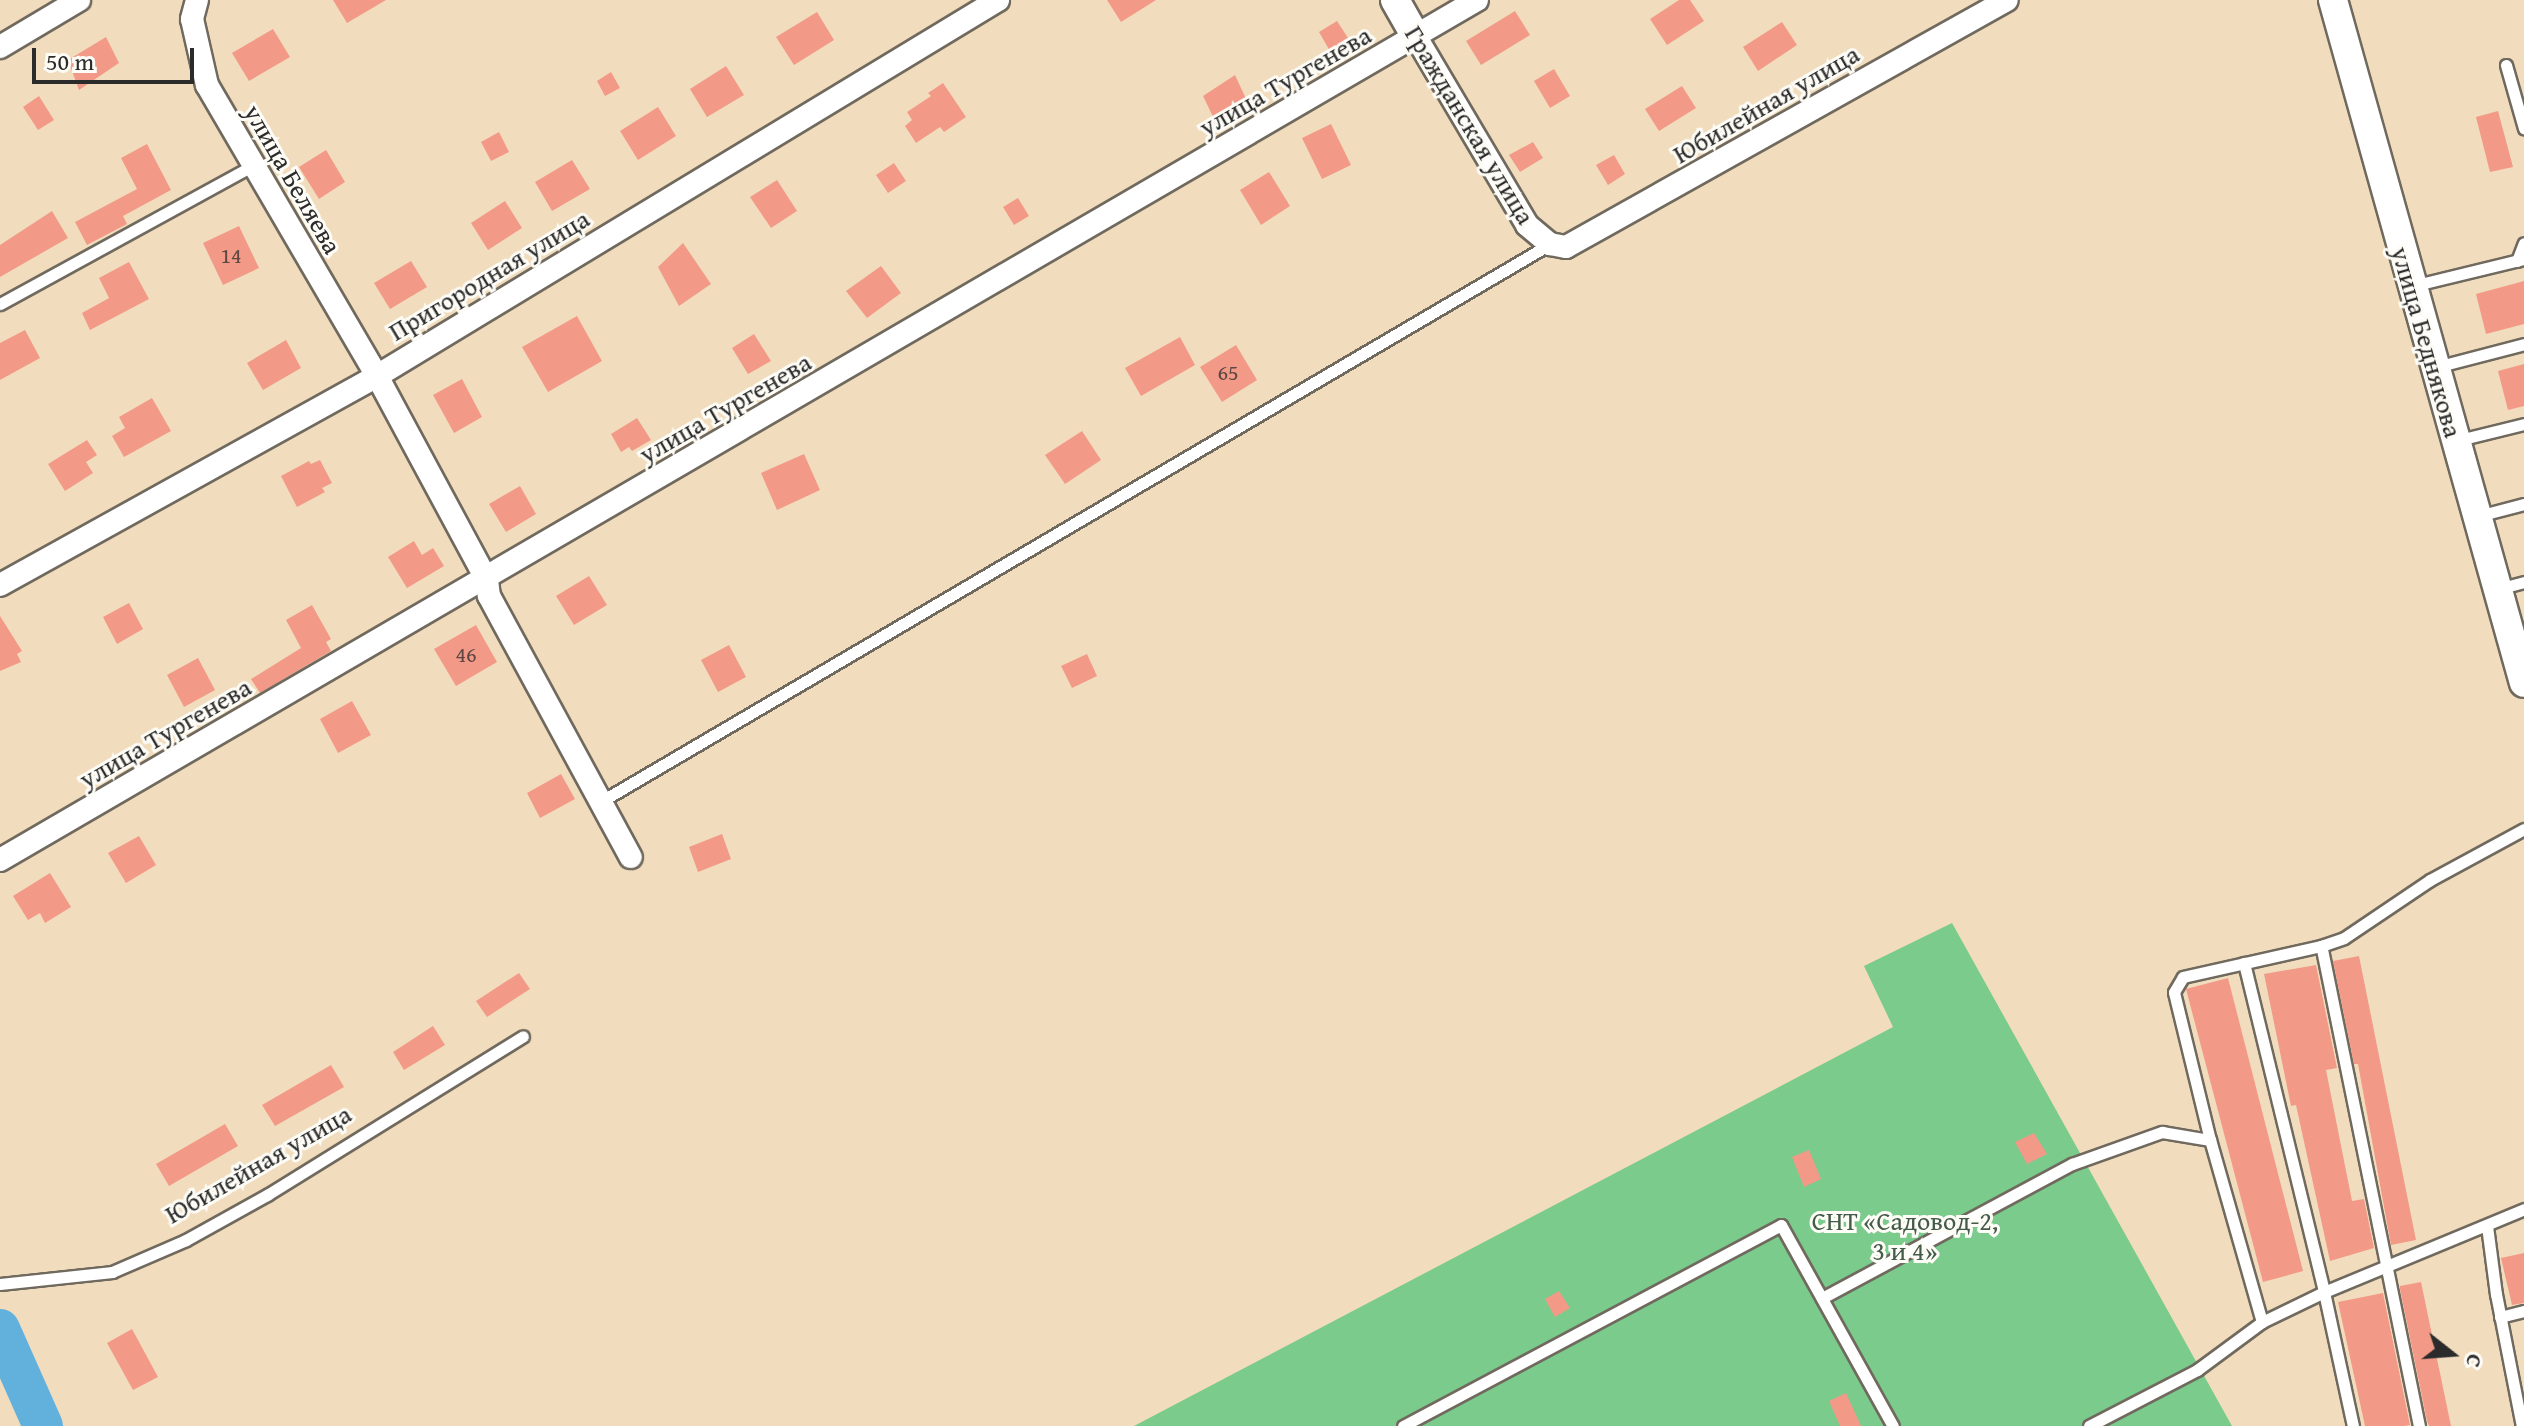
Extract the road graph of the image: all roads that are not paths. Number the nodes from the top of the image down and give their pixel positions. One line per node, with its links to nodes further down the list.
1 (79, 0): 9 (street)
2 (197, 0): 12 (street, улица Беляева)
3 (998, 0): 20 (street, Пригородная улица)
4 (1395, 0): 8 (street, Гражданская улица)
5 (1477, 0): 8 (street, улица Тургенева)
6 (2007, 0): 14 (street, Юбилейная улица)
7 (2333, 0): 16 (street, улица Беднякова)
8 (1416, 37): 14 (street, Гражданская улица); 25 (street, улица Тургенева)
9 (0, 47)
10 (2506, 65): 11 (lane)
11 (2524, 128)
12 (252, 166): 17 (lane); 20 (street, улица Беляева)
13 (2524, 243): 15 (lane)
14 (1550, 244): 29 (lane)
15 (2521, 260): 16 (lane)
16 (2411, 286): 19 (street, улица Беднякова)
17 (0, 304)
18 (2524, 344): 19 (lane)
19 (2434, 368): 22 (street, улица Беднякова)
20 (377, 376): 25 (street, улица Беляева); 26 (street, Пригородная улица)
21 (2524, 424): 22 (lane)
22 (2454, 441): 24 (street, улица Беднякова)
23 (2524, 504): 24 (lane)
24 (2476, 517): 27 (street, улица Беднякова)
25 (487, 580): 29 (street, улица Беляева); 32 (street, улица Тургенева)
26 (0, 585)
27 (2511, 586): 28 (street, улица Беднякова)
28 (2523, 673)
29 (600, 802): 31 (street, улица Беляева)
30 (2524, 829): 33 (lane)
31 (631, 857)
32 (0, 860)
33 (2321, 946): 34 (lane); 39 (lane)
34 (2244, 963): 36 (lane); 41 (lane)
35 (523, 1036): 40 (lane, Юбилейная улица)
36 (2210, 1140): 42 (lane); 45 (lane)
37 (2524, 1209): 38 (lane)
38 (2487, 1226): 39 (lane); 44 (lane)
39 (2385, 1268): 41 (lane); 51 (lane)
40 (0, 1284)
41 (2324, 1292): 45 (lane); 50 (lane)
42 (1822, 1298): 47 (lane); 48 (lane)
43 (2524, 1311): 44 (lane)
44 (2500, 1317): 46 (lane)
45 (2262, 1322): 49 (lane)
46 (2518, 1386): 52 (lane)
47 (1403, 1426)
48 (1893, 1426)
49 (2089, 1426)
50 (2353, 1426)
51 (2419, 1426)
52 (2522, 1426)

